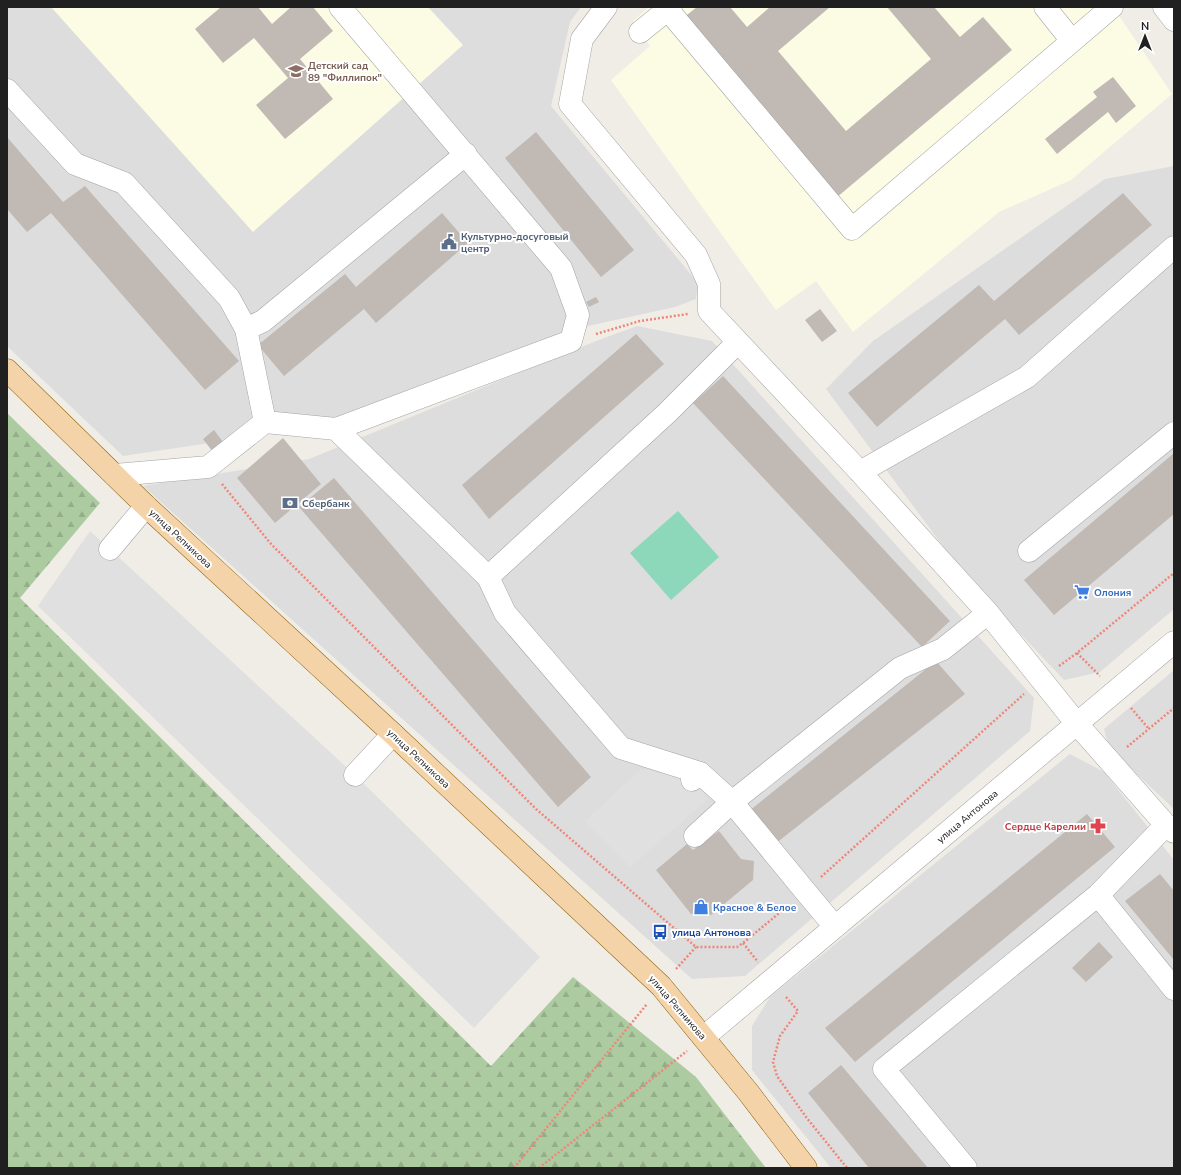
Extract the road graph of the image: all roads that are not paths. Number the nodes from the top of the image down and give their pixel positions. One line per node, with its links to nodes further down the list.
1 (340, 7): 11 (street)
2 (606, 7): 14 (street)
3 (1046, 7): 9 (street)
4 (1112, 7): 9 (street)
5 (1164, 7): 7 (street)
6 (669, 8): 8 (street); 9 (street)
7 (1174, 20)
8 (640, 32)
9 (1072, 41)
10 (7, 90): 13 (street)
11 (466, 154): 13 (street); 17 (street)
12 (1174, 248): 19 (street)
13 (246, 329): 16 (street)
14 (738, 342): 19 (street); 24 (street)
15 (7, 370): 20 (main road, улица Репникова)
16 (264, 422): 17 (street); 20 (street)
17 (336, 429): 24 (street)
18 (1174, 433): 23 (street)
19 (860, 472): 25 (street)
20 (115, 475): 21 (main road, улица Репникова)
21 (146, 506): 22 (street); 28 (main road, улица Репникова)
22 (110, 549)
23 (1029, 551)
24 (488, 577): 30 (street)
25 (988, 613): 27 (street); 30 (street)
26 (1174, 642): 27 (street, улица Антонова)
27 (1077, 724): 31 (street); 34 (street, улица Антонова)
28 (393, 734): 29 (street); 36 (main road, улица Репникова)
29 (355, 775)
30 (732, 802): 32 (street); 34 (street)
31 (1170, 829): 33 (street)
32 (695, 836)
33 (1098, 895): 35 (street); 38 (street)
34 (835, 927): 36 (street, улица Антонова)
35 (1174, 989)
36 (704, 1037): 37 (main road, улица Репникова)
37 (806, 1168)
38 (966, 1168)

